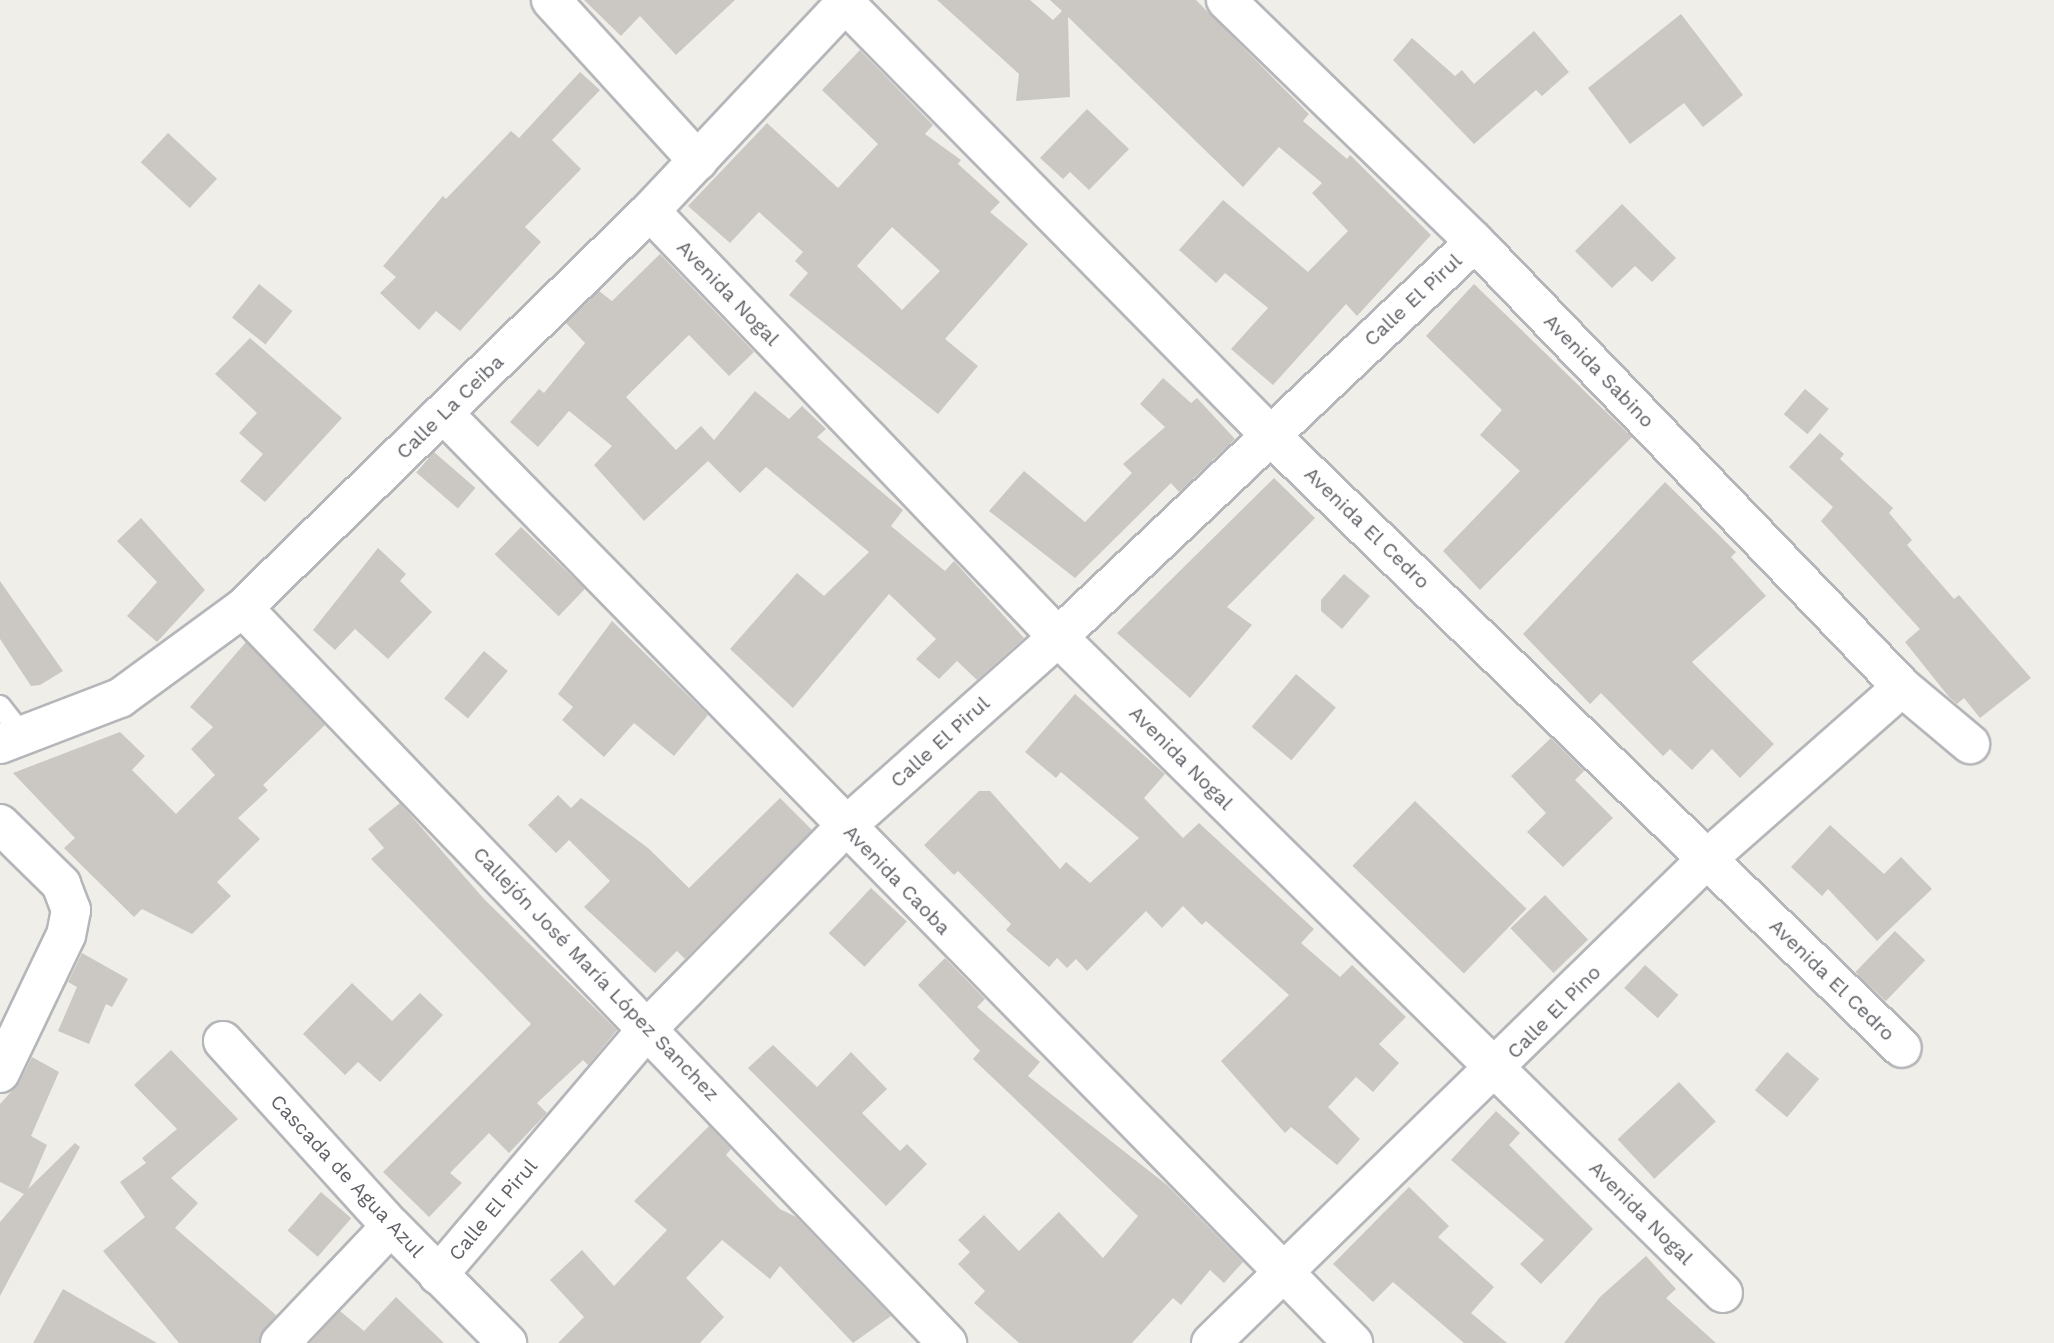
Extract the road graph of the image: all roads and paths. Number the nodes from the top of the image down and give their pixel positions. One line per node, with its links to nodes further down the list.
1 (551, 0): 4 (street)
2 (1226, 0): 6 (street, Avenida Sabino)
3 (845, 1): 4 (street, Calle La Ceiba); 8 (street, Avenida El Cedro)
4 (698, 161): 5 (street, Calle La Ceiba)
5 (650, 211): 7 (street, Calle La Ceiba); 10 (street, Avenida Nogal)
6 (1475, 242): 8 (street, Calle El Pirul); 11 (street, Avenida Sabino)
7 (444, 414): 9 (street, Calle La Ceiba); 15 (street, Avenida Caoba)
8 (1270, 435): 10 (street, Calle El Pirul); 16 (street, Avenida El Cedro)
9 (243, 608): 12 (street, Calle La Ceiba); 17 (street, Callejón José María López Sanchez)
10 (1058, 637): 15 (street, Calle El Pirul); 20 (street, Avenida Nogal)
11 (1902, 687): 13 (street, Avenida Sabino); 16 (street, Calle El Pino)
12 (8, 728)
13 (1970, 744)
14 (0, 824): 21 (street)
15 (845, 827): 17 (street, Calle El Pirul); 23 (street, Avenida Caoba)
16 (1707, 859): 19 (street, Avenida El Cedro); 20 (street, Calle El Pino)
17 (649, 1027): 24 (street, Calle El Pirul); 28 (street, Callejón José María López Sanchez)
18 (223, 1041): 22 (street, Cascada de Agua Azul)
19 (1902, 1048)
20 (1496, 1069): 23 (street, Calle El Pino); 25 (street, Avenida Nogal)
21 (0, 1073)
22 (391, 1226): 24 (street, Cascada de Agua Azul); 26 (street)
23 (1284, 1274): 29 (street, Calle El Pino); 30 (street, Avenida Caoba)
24 (438, 1275): 27 (street, Cascada de Agua Azul)
25 (1723, 1293)
26 (280, 1343)
27 (507, 1343)
28 (947, 1343)
29 (1211, 1343)
30 (1353, 1343)

